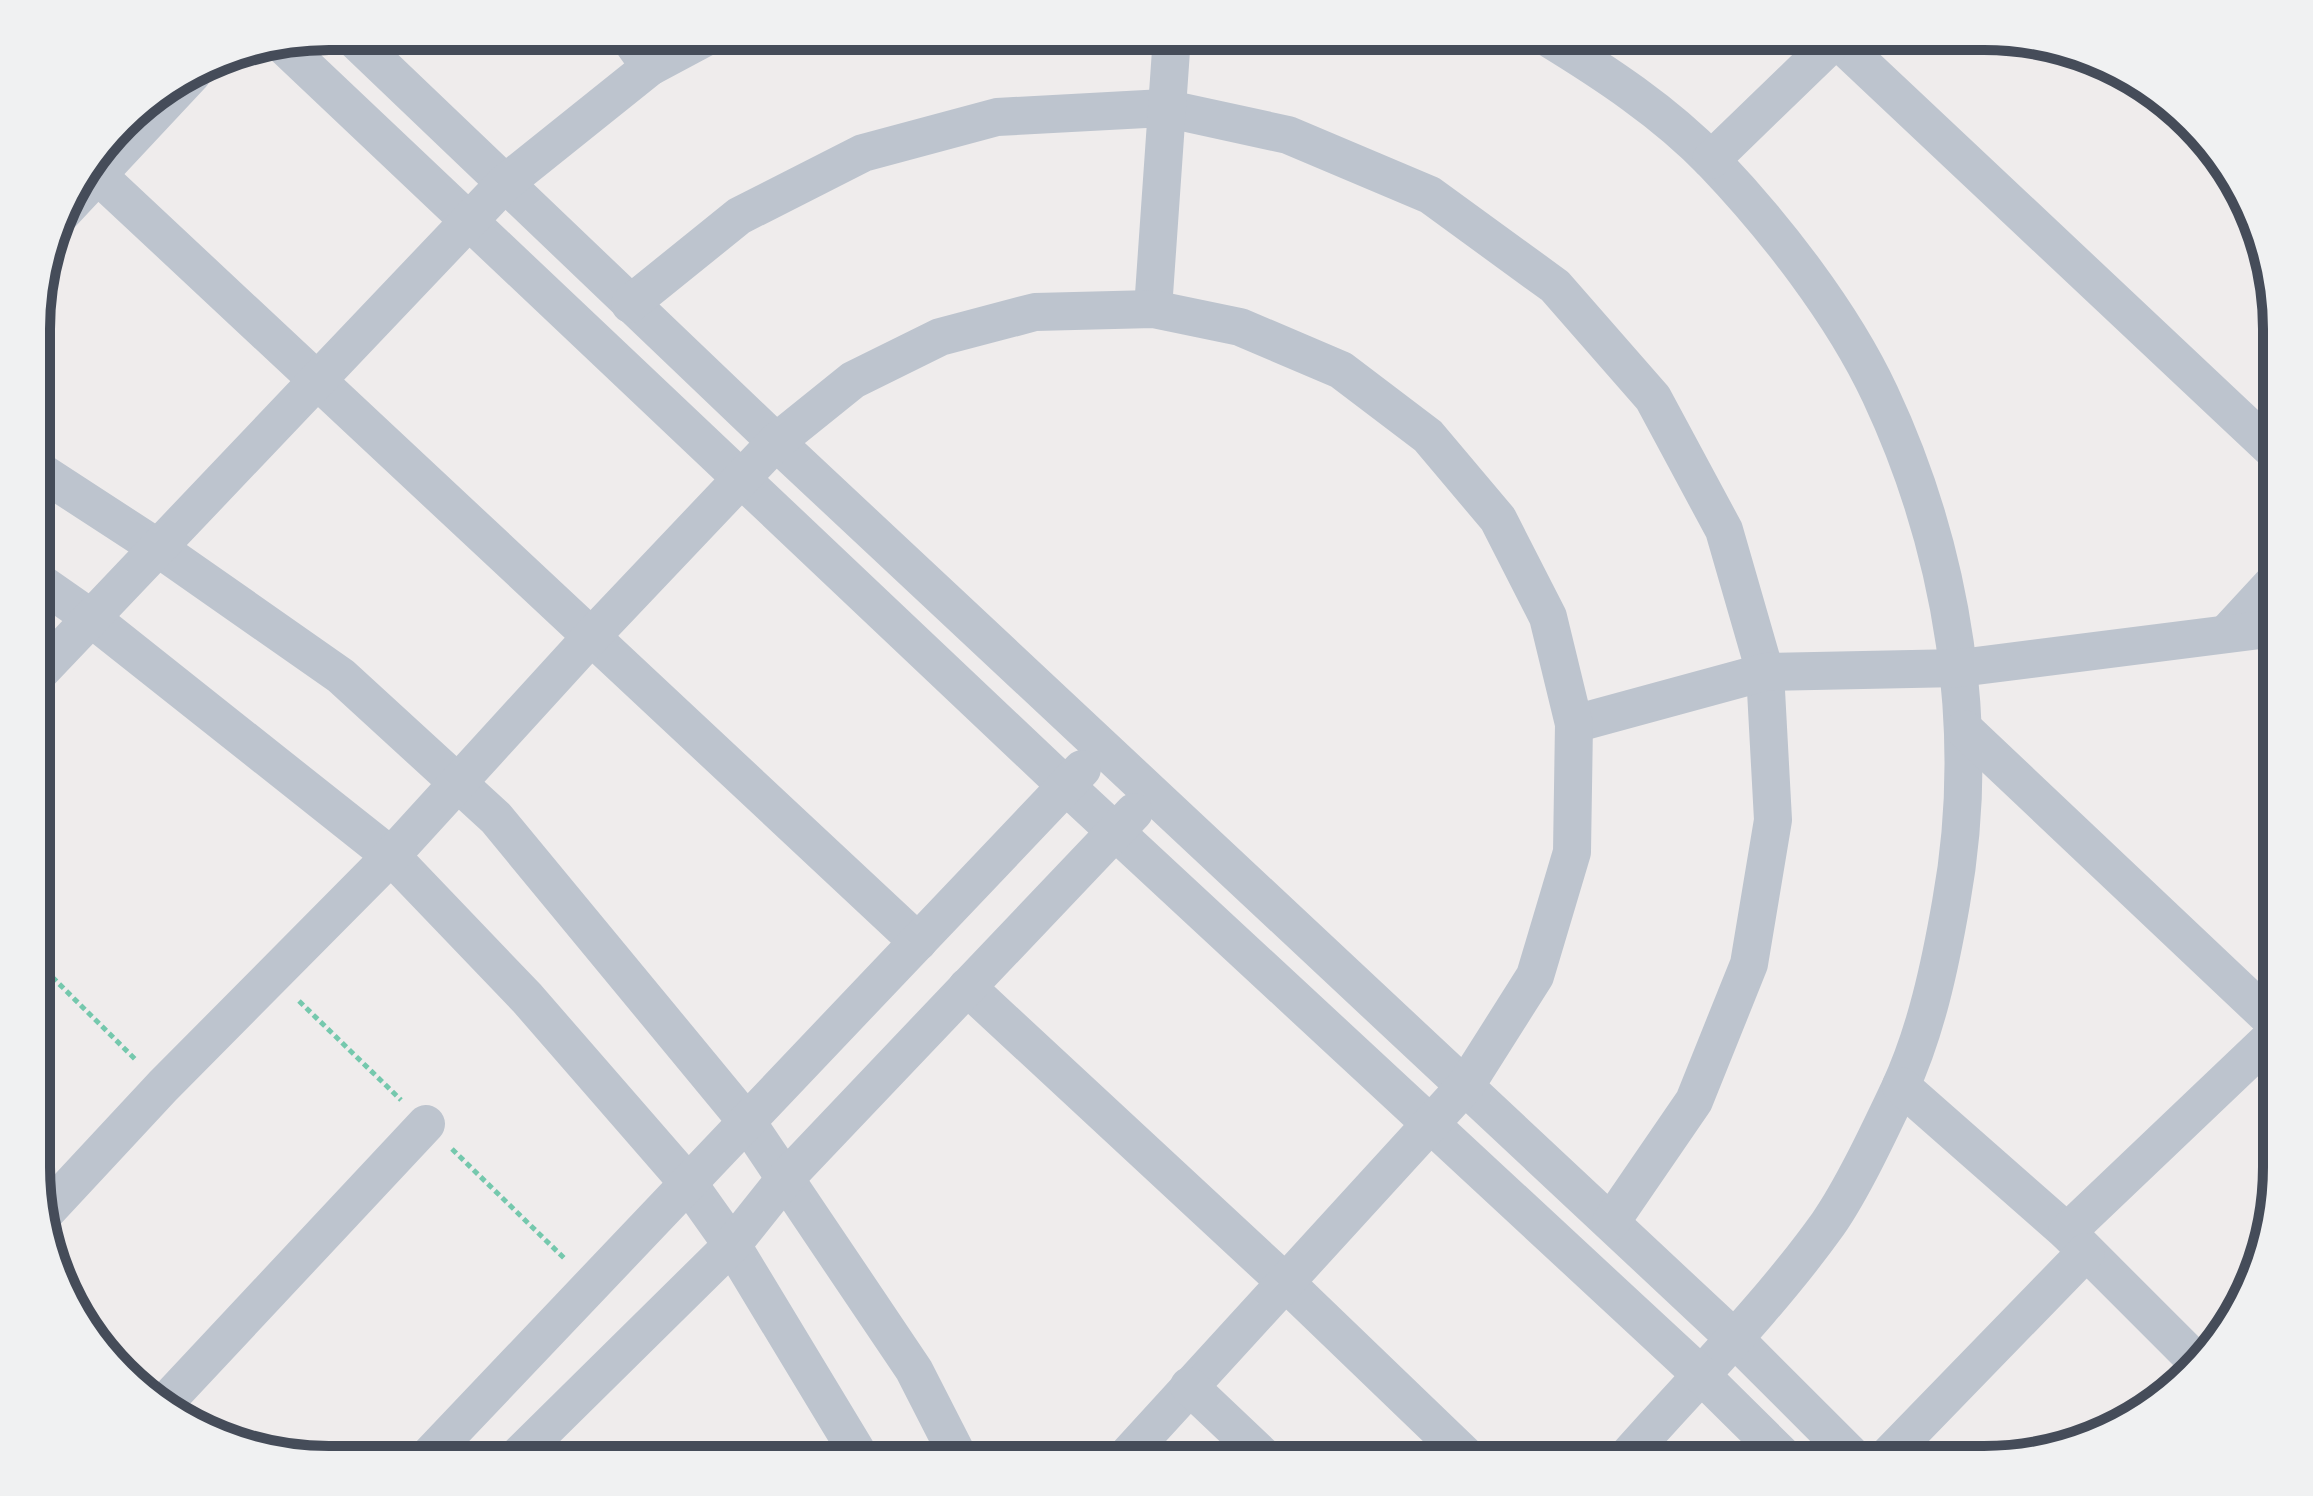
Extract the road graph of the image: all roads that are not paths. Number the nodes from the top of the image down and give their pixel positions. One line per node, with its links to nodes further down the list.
1 (1170, 50): 10 (street)
2 (1569, 50): 13 (street)
3 (1825, 50): 13 (street)
4 (1850, 50): 20 (street)
5 (366, 51): 15 (street)
6 (639, 51): 9 (street)
7 (680, 51): 9 (street)
8 (292, 53): 16 (street)
9 (650, 67): 15 (street)
10 (1164, 108): 17 (street); 18 (street); 33 (street)
11 (153, 113): 12 (street)
12 (112, 154)
13 (1711, 160): 32 (street)
14 (97, 175): 19 (street)
15 (504, 184): 16 (street); 17 (street)
16 (470, 222): 19 (street); 23 (street)
17 (630, 304): 21 (street)
18 (1153, 309): 21 (street); 34 (street)
19 (319, 381): 24 (street); 30 (street)
20 (2262, 440)
21 (776, 442): 23 (street); 36 (street)
22 (50, 478): 24 (street)
23 (741, 479): 30 (street); 38 (street)
24 (158, 548): 27 (street); 37 (street)
25 (50, 589): 27 (street)
26 (2262, 595): 29 (street)
27 (91, 618): 31 (street); 41 (street)
28 (2262, 630): 29 (street)
29 (2227, 633): 32 (street)
30 (591, 637): 37 (street); 42 (street)
31 (50, 661)
32 (1960, 668): 33 (street); 35 (street)
33 (1765, 672): 34 (street); 54 (street)
34 (1574, 724): 46 (street)
35 (1964, 729): 44 (street); 47 (street)
36 (1103, 747): 38 (street); 39 (street)
37 (457, 783): 41 (street); 48 (street)
38 (1066, 786): 40 (street); 42 (street)
39 (1152, 793): 40 (street); 46 (street)
40 (1117, 830): 43 (street); 49 (street)
41 (391, 856): 52 (street); 53 (street)
42 (918, 942): 48 (street)
43 (967, 987): 51 (street); 57 (street)
44 (2262, 1011)
45 (2262, 1048): 55 (street)
46 (1466, 1085): 49 (street); 54 (street)
47 (1901, 1086): 55 (street); 58 (street)
48 (747, 1122): 51 (street); 52 (street)
49 (1430, 1123): 57 (street); 60 (street)
50 (426, 1124): 62 (street)
51 (784, 1180): 56 (street); 72 (street)
52 (688, 1183): 56 (street); 69 (street)
53 (52, 1205)
54 (1611, 1222): 58 (street)
55 (2076, 1242): 59 (street); 68 (street)
56 (732, 1245): 70 (street); 71 (street)
57 (1285, 1282): 61 (street); 64 (street)
58 (1736, 1340): 60 (street); 67 (street)
59 (2189, 1354)
60 (1700, 1374): 65 (street); 66 (street)
61 (1189, 1386): 63 (street); 73 (street)
62 (171, 1397)
63 (1252, 1445)
64 (1455, 1445)
65 (1637, 1445)
66 (1772, 1445)
67 (1841, 1445)
68 (1897, 1445)
69 (438, 1446)
70 (528, 1446)
71 (849, 1446)
72 (953, 1446)
73 (1136, 1446)

